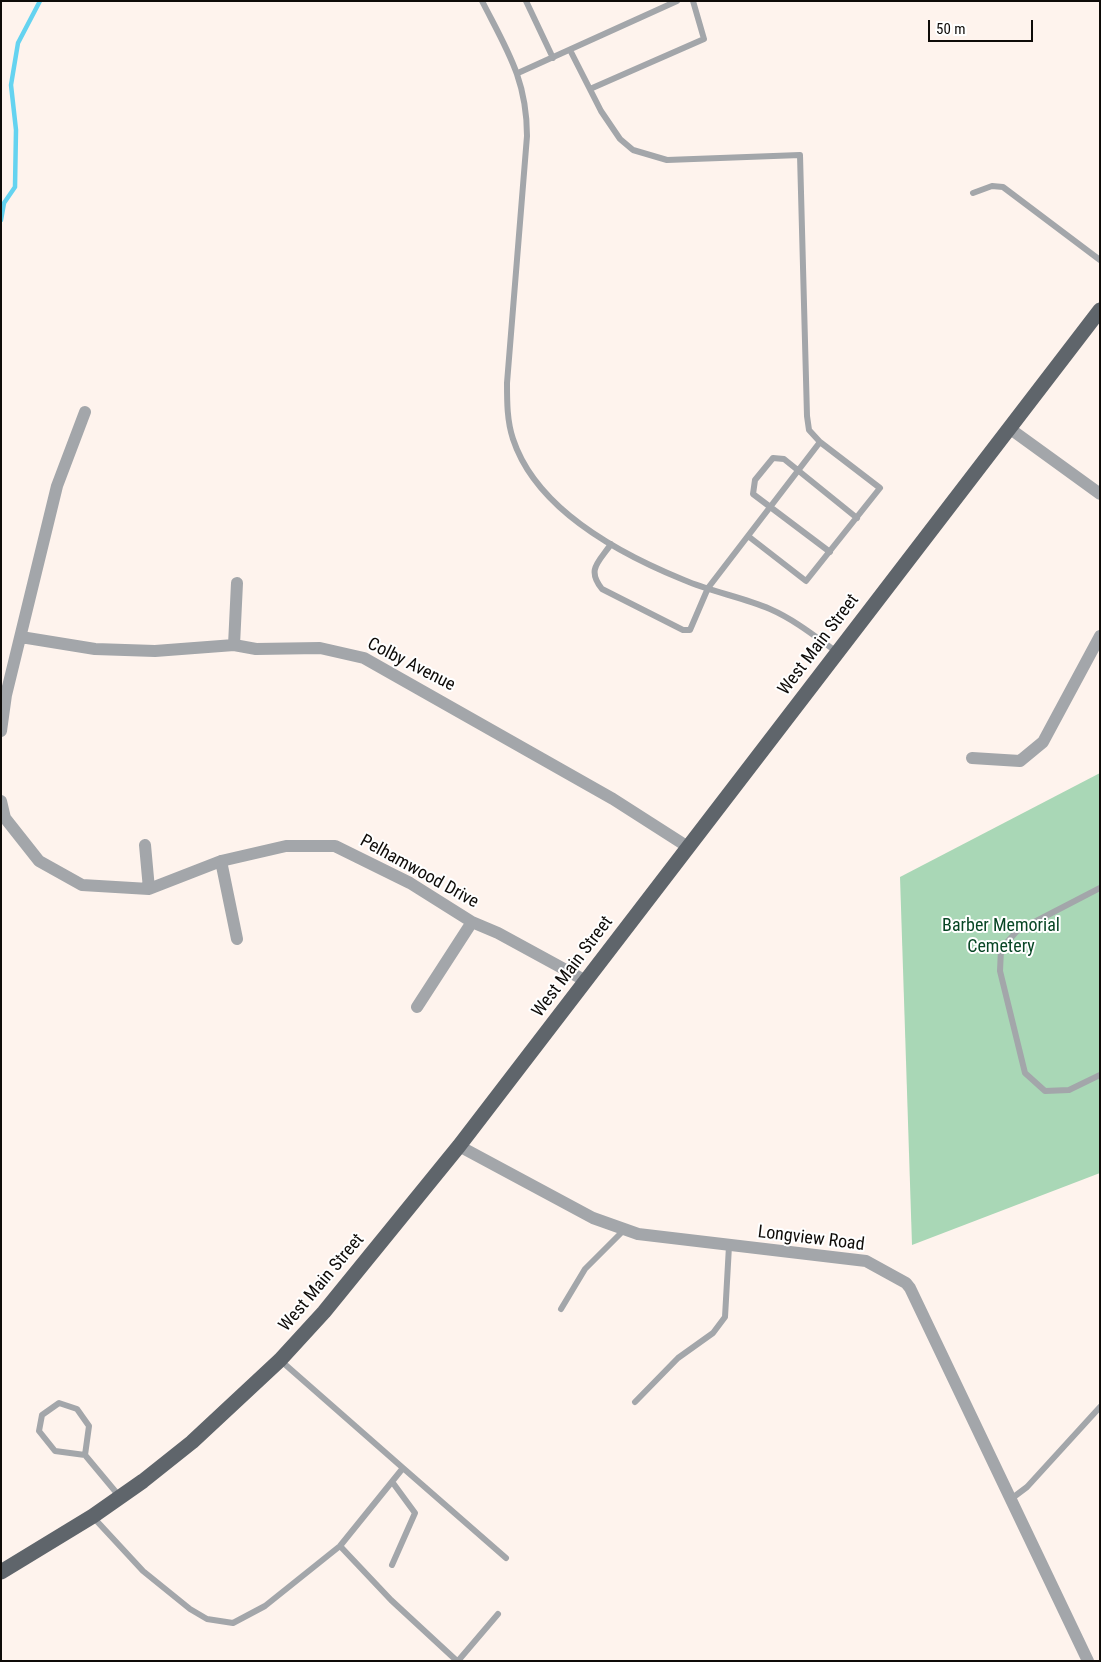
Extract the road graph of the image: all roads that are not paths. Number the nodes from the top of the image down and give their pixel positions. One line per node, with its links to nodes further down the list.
1 (482, 1): 7 (lane)
2 (526, 1): 6 (lane)
3 (677, 1): 5 (lane)
4 (693, 1): 8 (lane)
5 (570, 50): 6 (lane); 8 (lane)
6 (554, 58): 7 (lane)
7 (518, 74): 20 (lane)
8 (590, 89): 14 (lane)
9 (973, 193): 10 (lane)
10 (1100, 260)
11 (1100, 310): 13 (main road, West Main Street)
12 (85, 412): 25 (street)
13 (1009, 428): 16 (street); 27 (main road, West Main Street)
14 (820, 442): 15 (lane); 18 (lane)
15 (799, 470): 17 (lane); 17 (lane); 18 (lane)
16 (1100, 494)
17 (771, 506): 19 (lane); 21 (lane)
18 (857, 518): 21 (lane)
19 (748, 536): 21 (lane); 23 (lane)
20 (611, 544): 23 (lane); 23 (lane)
21 (830, 552)
22 (237, 583): 26 (street)
23 (708, 588): 27 (lane)
24 (1100, 636): 29 (street)
25 (20, 637): 26 (street, Colby Avenue); 28 (street)
26 (234, 646): 32 (street, Colby Avenue)
27 (837, 652): 32 (main road, West Main Street)
28 (1, 731)
29 (972, 758)
30 (1, 801): 35 (street, Pelhamwood Drive)
31 (145, 845): 35 (street)
32 (688, 847): 38 (main road, West Main Street)
33 (221, 861): 35 (street, Pelhamwood Drive); 36 (street, Pelhamwood Drive); 37 (street)
34 (1100, 888): 40 (lane)
35 (150, 889)
36 (472, 922): 38 (street, Pelhamwood Drive); 39 (street)
37 (237, 939)
38 (586, 981): 41 (main road, West Main Street)
39 (418, 1008)
40 (1100, 1075)
41 (459, 1146): 42 (street, Longview Road); 45 (main road, West Main Street)
42 (624, 1229): 43 (street, Longview Road); 44 (lane)
43 (730, 1246): 46 (lane); 52 (street, Longview Road)
44 (561, 1309)
45 (280, 1360): 49 (lane); 51 (main road, West Main Street)
46 (635, 1402)
47 (1100, 1407): 52 (lane)
48 (86, 1455): 48 (lane); 51 (lane)
49 (403, 1468): 50 (lane); 55 (lane)
50 (393, 1483): 54 (lane); 56 (lane)
51 (120, 1497): 53 (main road, West Main Street)
52 (1010, 1499): 60 (street, Longview Road)
53 (93, 1516): 54 (lane); 57 (main road, West Main Street)
54 (340, 1546): 59 (lane)
55 (506, 1558)
56 (392, 1565)
57 (1, 1572)
58 (498, 1614): 59 (lane)
59 (457, 1661)
60 (1088, 1661)

